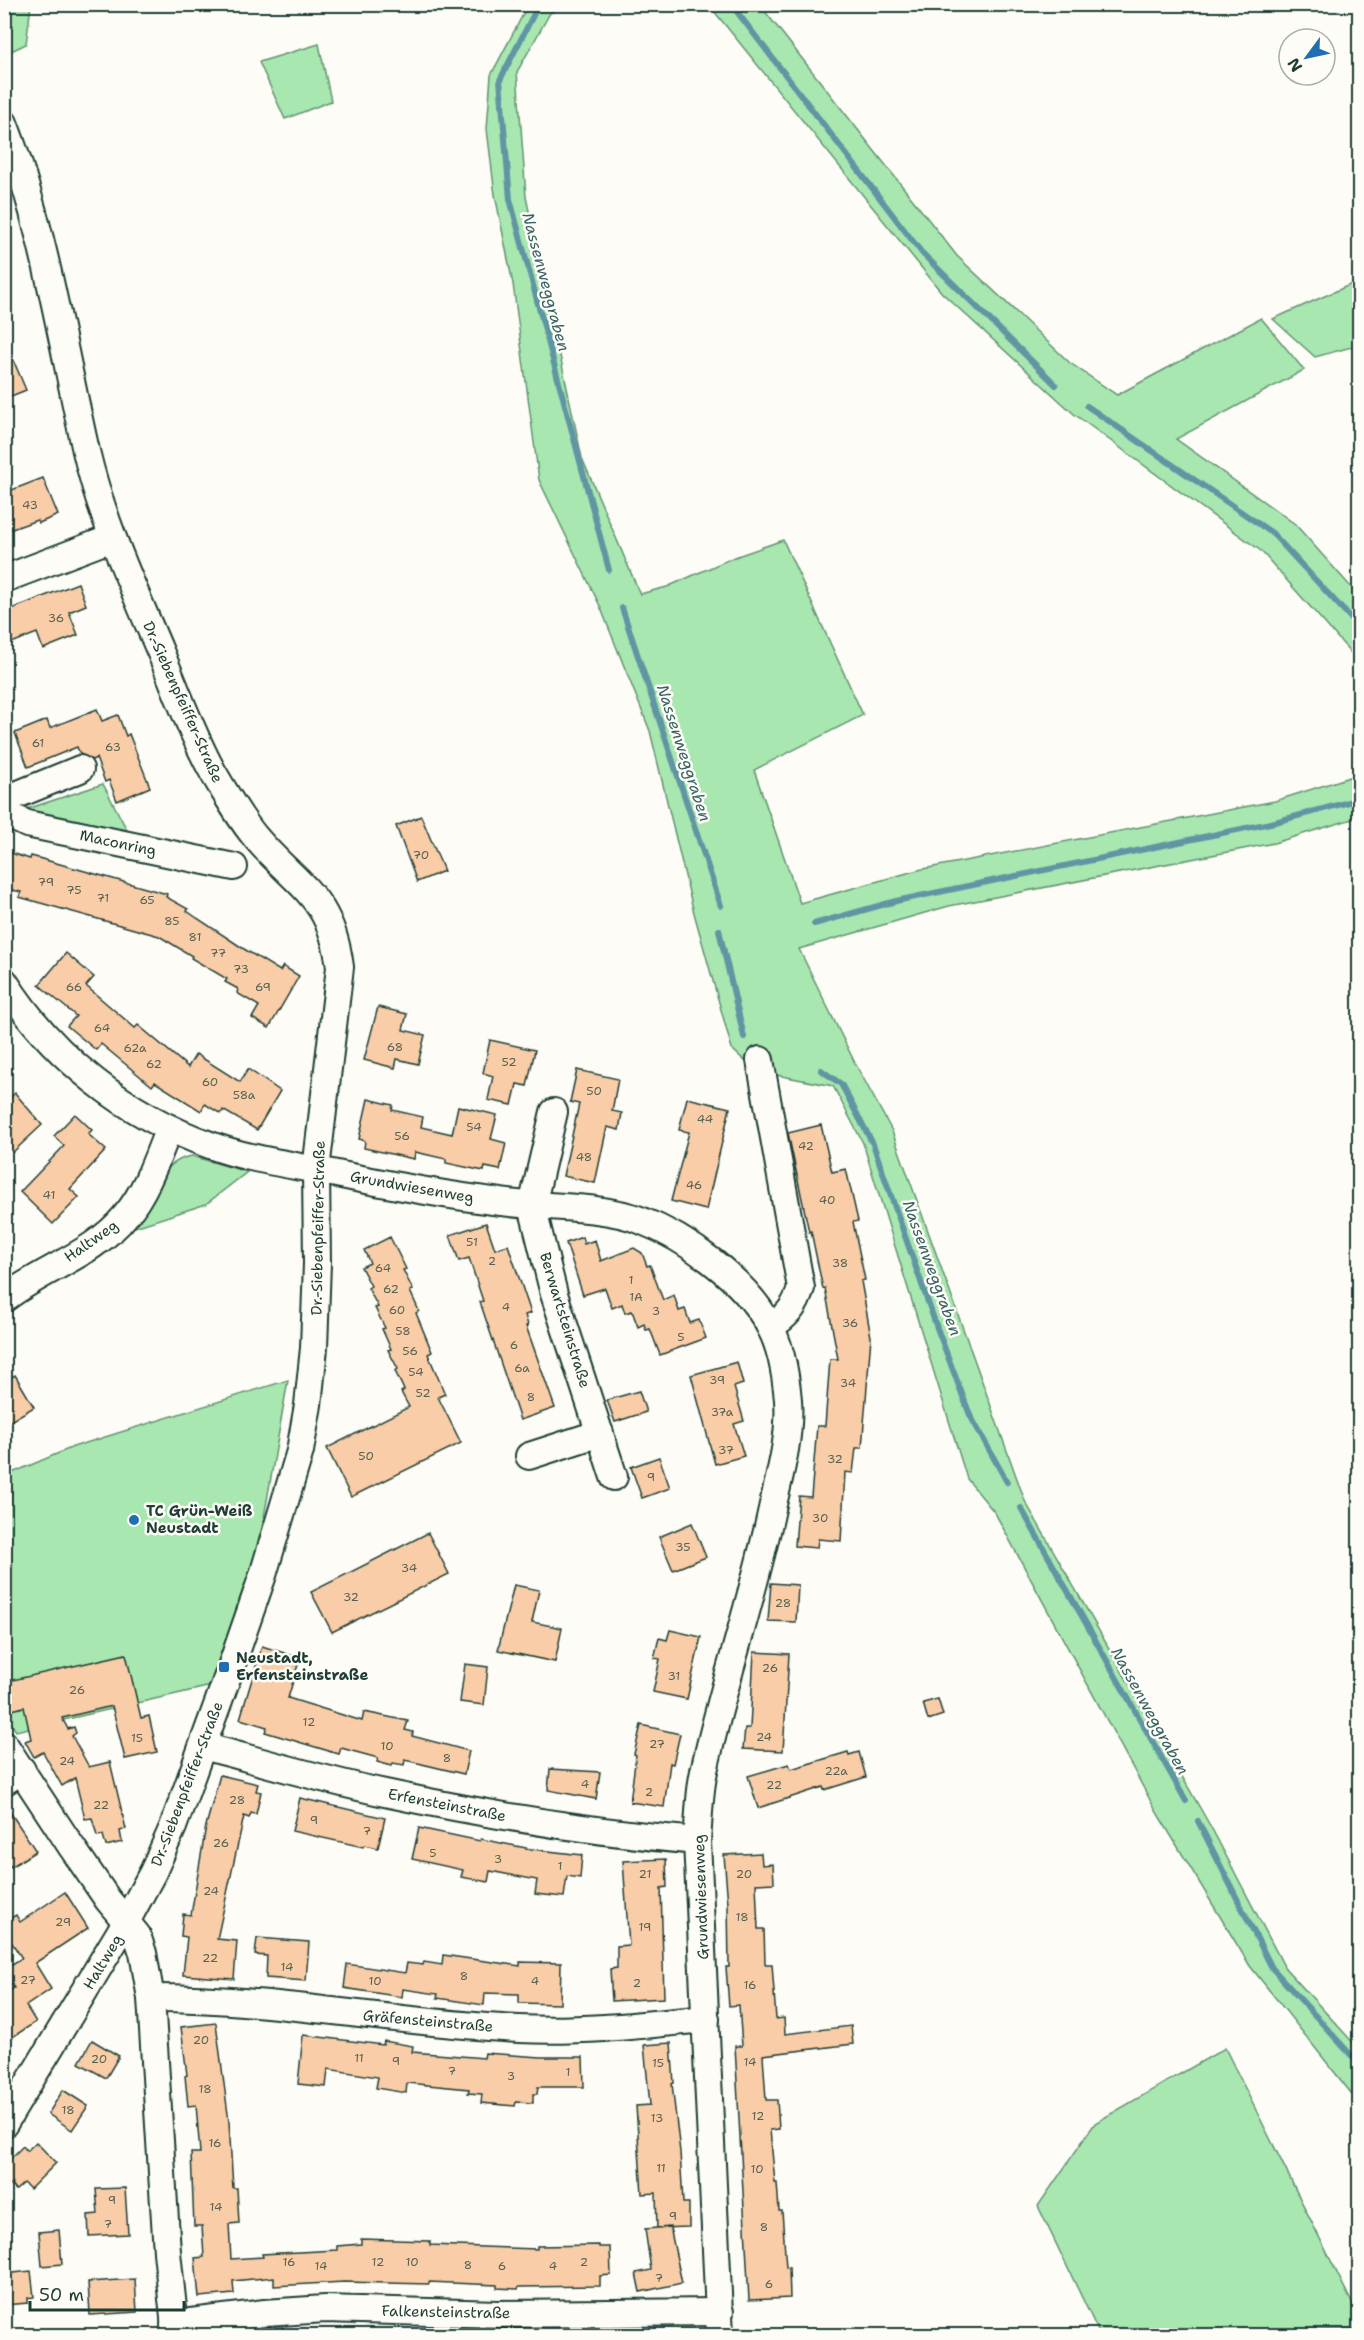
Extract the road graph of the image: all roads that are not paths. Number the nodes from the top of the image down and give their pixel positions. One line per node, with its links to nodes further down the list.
1 (4, 123): 2 (street, Dr.-Siebenpfeiffer-Straße)
2 (112, 537): 3 (street); 12 (street, Dr.-Siebenpfeiffer-Straße)
3 (4, 579)
4 (80, 769): 5 (street)
5 (4, 800)
6 (4, 813): 7 (street, Maconring)
7 (234, 867)
8 (4, 981): 11 (street, Grundwiesenweg)
9 (760, 1060): 15 (street)
10 (554, 1112): 13 (street)
11 (169, 1128): 12 (street, Grundwiesenweg); 14 (street, Haltweg)
12 (316, 1170): 13 (street, Grundwiesenweg); 20 (street, Dr.-Siebenpfeiffer-Straße)
13 (532, 1206): 15 (street, Grundwiesenweg); 16 (street, Berwartsteinstraße)
14 (4, 1299)
15 (771, 1327): 22 (street, Grundwiesenweg)
16 (600, 1433): 17 (street); 18 (street, Berwartsteinstraße)
17 (530, 1456)
18 (615, 1477)
19 (4, 1744): 21 (street, Haltweg)
20 (203, 1746): 22 (street, Erfensteinstraße); 23 (street, Dr.-Siebenpfeiffer-Straße)
21 (13, 1776): 23 (street, Haltweg)
22 (697, 1841): 25 (street, Grundwiesenweg)
23 (126, 1922): 24 (street); 26 (street, Haltweg)
24 (151, 1998): 25 (street, Gräfensteinstraße); 28 (street)
25 (706, 2019): 27 (street, Grundwiesenweg)
26 (4, 2124)
27 (720, 2324): 28 (street, Falkensteinstraße)
28 (175, 2330)

